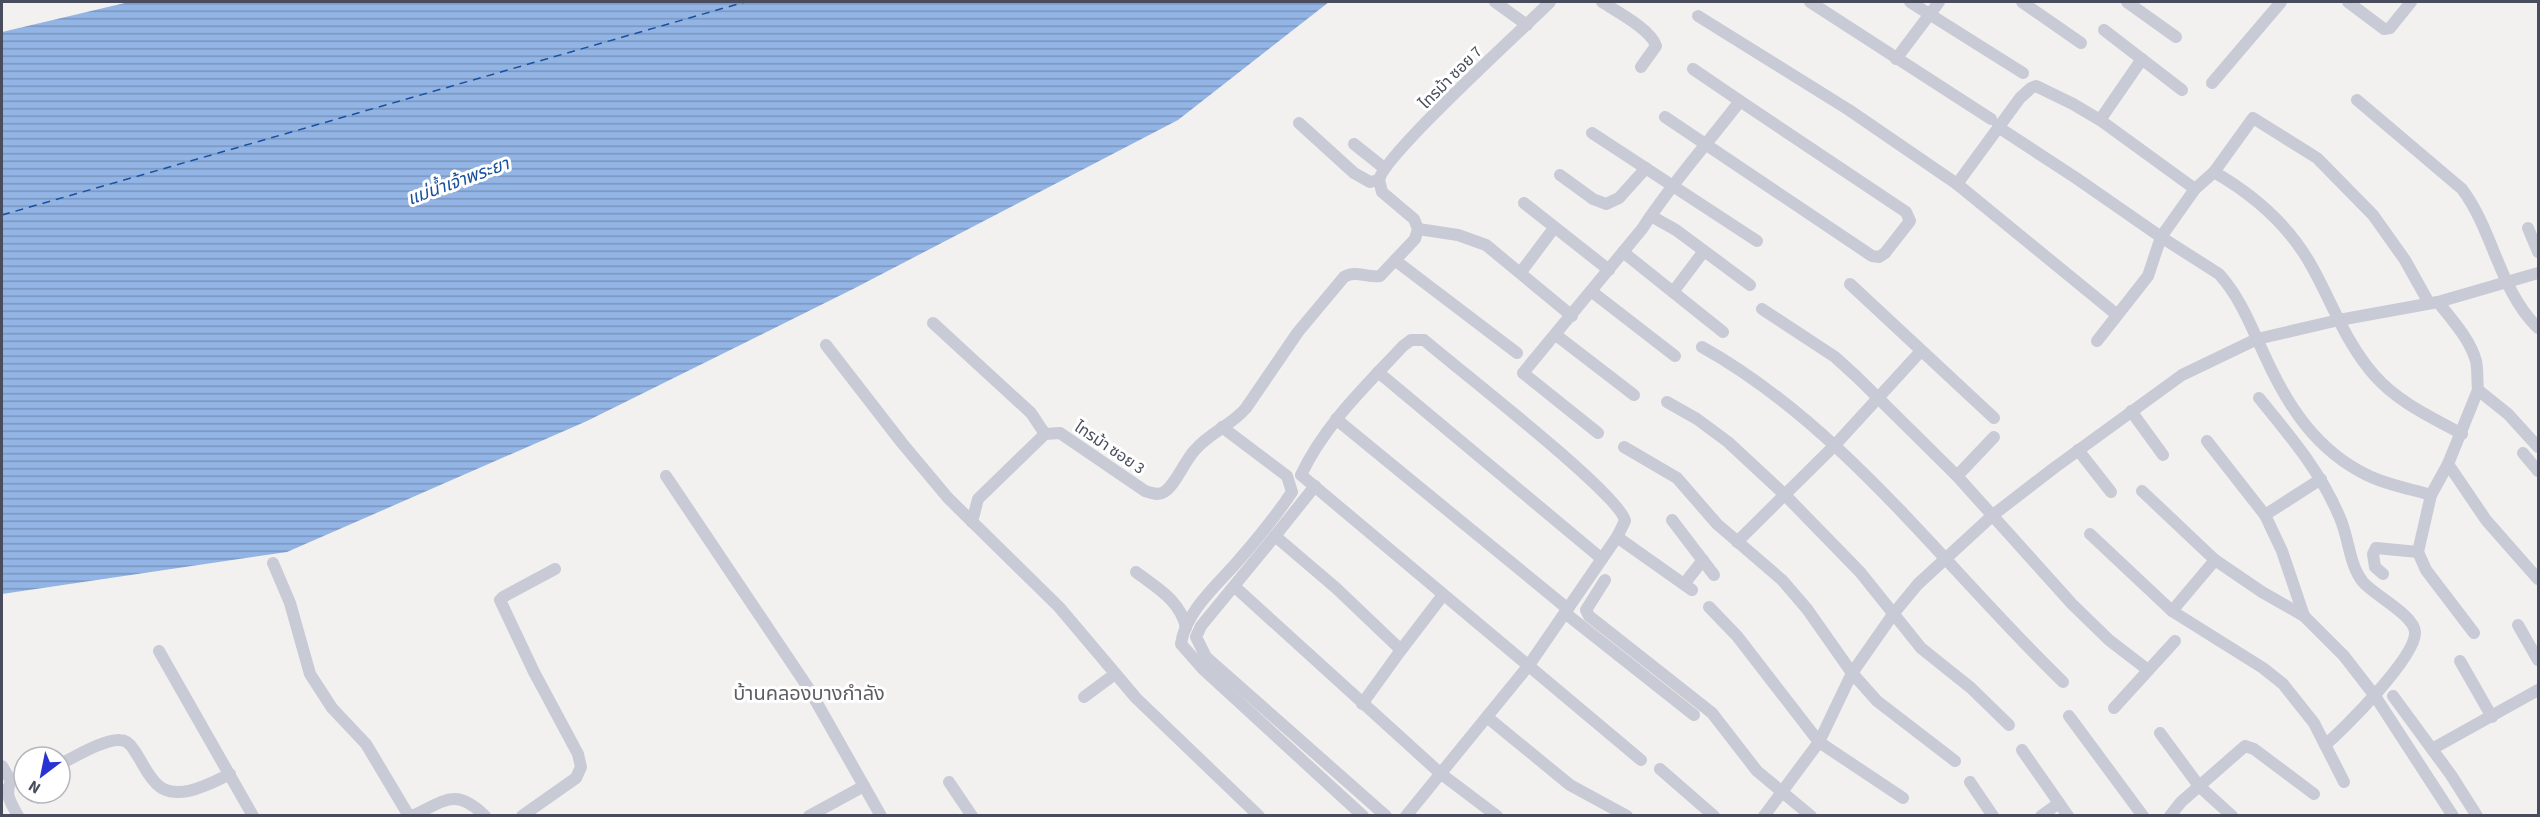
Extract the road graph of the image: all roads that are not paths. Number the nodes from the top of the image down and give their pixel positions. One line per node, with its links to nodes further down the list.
1 (1495, 2): 14 (street)
2 (1550, 2): 14 (street, ไทรม้า ซอย 7)
3 (1602, 2): 20 (street)
4 (1810, 2): 18 (street)
5 (1910, 2): 12 (street)
6 (1939, 2): 12 (street)
7 (2022, 2): 17 (street)
8 (2127, 2): 16 (street)
9 (2281, 2): 23 (street)
10 (2348, 2): 11 (street)
11 (2411, 2)
12 (1929, 14): 18 (street); 22 (street)
13 (1698, 16): 39 (street)
14 (1527, 25): 34 (street, ไทรม้า ซอย 7)
15 (2104, 30): 19 (street)
16 (2176, 37)
17 (2081, 43)
18 (1896, 59): 30 (street)
19 (2142, 59): 24 (street); 28 (street)
20 (1641, 68)
21 (1693, 69): 26 (street)
22 (2023, 74)
23 (2212, 83)
24 (2182, 90)
25 (2357, 100): 56 (street)
26 (1740, 101): 33 (street); 33 (street)
27 (1665, 117): 33 (street)
28 (2100, 120): 30 (street); 41 (street)
29 (1299, 123): 38 (street)
30 (1995, 123): 39 (street); 47 (street)
31 (1592, 133): 35 (street)
32 (1354, 144): 34 (street)
33 (1708, 144): 40 (street)
34 (1384, 168): 38 (street, ไทรม้า ซอย 7)
35 (1646, 168): 37 (street); 40 (street)
36 (2214, 172): 41 (street); 61 (street); 66 (street)
37 (1560, 175)
38 (1379, 180): 46 (street)
39 (1957, 184): 64 (street)
40 (1674, 187): 43 (street); 48 (street)
41 (2196, 189): 47 (street)
42 (1524, 203): 44 (street)
43 (1651, 216): 49 (street); 50 (street)
44 (1554, 228): 53 (street); 54 (street)
45 (2529, 228): 51 (street)
46 (1418, 229): 52 (street, ไทรม้า ซอย 3); 54 (street)
47 (2161, 237): 64 (street); 71 (street)
48 (1757, 241)
49 (1704, 251): 58 (street); 60 (street)
50 (1623, 252): 53 (street); 60 (street)
51 (2538, 252)
52 (1396, 261): 76 (street); 87 (street, ไทรม้า ซอย 3)
53 (1609, 270): 59 (street)
54 (1521, 272): 65 (street)
55 (2538, 273): 56 (street)
56 (2506, 281): 61 (street); 68 (street)
57 (1850, 284): 75 (street)
58 (1750, 285)
59 (1591, 291): 65 (street); 77 (street)
60 (1673, 292): 69 (street)
61 (2434, 303): 66 (street); 79 (street)
62 (1761, 309): 81 (street)
63 (2538, 309): 68 (street)
64 (2116, 314): 72 (street)
65 (1572, 316): 70 (street)
66 (2338, 320): 71 (street); 90 (street)
67 (933, 323): 89 (street)
68 (2535, 324)
69 (1723, 332)
70 (1556, 335): 80 (street); 88 (street)
71 (2257, 339): 84 (street); 108 (street)
72 (2097, 341)
73 (826, 345): 112 (street)
74 (1702, 347): 93 (street)
75 (1921, 351): 81 (street); 85 (street)
76 (1517, 353)
77 (1675, 356)
78 (1378, 372): 86 (street); 115 (street); 118 (street)
79 (2478, 390): 90 (street); 95 (street)
80 (1634, 395)
81 (1879, 398): 93 (street); 102 (street)
82 (2259, 398): 103 (street)
83 (1667, 402): 107 (street)
84 (2132, 411): 96 (street); 98 (street)
85 (1994, 418)
86 (1336, 419): 104 (street); 134 (street)
87 (1222, 427): 89 (street, ไทรม้า ซอย 3); 139 (street)
88 (1598, 433)
89 (1045, 434): 112 (street)
90 (2462, 434): 99 (street)
91 (1994, 437): 102 (street)
92 (2207, 441): 109 (street)
93 (1835, 445): 107 (street); 119 (street)
94 (1624, 447): 116 (street)
95 (2538, 447)
96 (2078, 450): 106 (street); 110 (street)
97 (2523, 453): 100 (street)
98 (2163, 455)
99 (2448, 464): 108 (street); 127 (street)
100 (2538, 471)
101 (666, 476): 178 (street)
102 (1957, 476): 110 (street)
103 (2321, 479): 109 (street); 152 (street)
104 (1315, 486): 114 (street); 131 (street)
105 (2142, 491): 121 (street)
106 (2111, 492)
107 (1784, 494): 116 (street); 136 (street)
108 (2431, 495): 117 (street)
109 (2265, 514): 130 (street)
110 (1993, 515): 119 (street); 147 (street)
111 (1672, 520): 120 (street)
112 (972, 522): 149 (street)
113 (2090, 534): 135 (street)
114 (1275, 536): 129 (street); 142 (street)
115 (1617, 537): 118 (street); 120 (street)
116 (1737, 542): 148 (street)
117 (2418, 552): 125 (street); 140 (street)
118 (1602, 559): 134 (street)
119 (1945, 559): 136 (street); 150 (street)
120 (1703, 560): 126 (street)
121 (2215, 560): 132 (street); 135 (street)
122 (273, 563): 187 (street)
123 (555, 569): 184 (street)
124 (1136, 572): 139 (street)
125 (2383, 574)
126 (1714, 575)
127 (2538, 579)
128 (1605, 580): 180 (street)
129 (1235, 587): 155 (street); 194 (street)
130 (2294, 587): 132 (street); 137 (street)
131 (1443, 595): 142 (street); 146 (street)
132 (2274, 599): 137 (street)
133 (1709, 607): 163 (street)
134 (1566, 611): 146 (street); 157 (street)
135 (2172, 611): 164 (street)
136 (1894, 614): 148 (street); 161 (street)
137 (2304, 616): 152 (street)
138 (2518, 625): 144 (street)
139 (1186, 628): 193 (street)
140 (2474, 633)
141 (2175, 640): 147 (street)
142 (1401, 650): 155 (street)
143 (159, 651): 173 (street)
144 (2538, 660)
145 (2460, 661): 160 (street)
146 (1529, 665): 159 (street); 168 (street)
147 (2148, 670): 156 (street)
148 (1852, 673): 163 (street); 169 (street)
149 (1115, 674): 154 (street); 192 (street)
150 (2063, 682)
151 (2538, 690): 160 (street)
152 (2375, 696): 164 (street); 207 (street)
153 (2393, 696): 165 (street)
154 (1084, 697)
155 (1362, 704): 172 (street)
156 (2114, 708)
157 (1694, 715)
158 (2070, 716): 204 (street)
159 (1487, 717): 172 (street); 197 (street)
160 (2492, 717): 165 (street)
161 (2009, 725)
162 (2160, 733): 179 (street)
163 (1819, 742): 180 (street); 182 (street)
164 (2325, 745): 177 (street)
165 (2432, 749): 208 (street)
166 (2022, 750): 183 (street)
167 (72, 758): 173 (street)
168 (1641, 760)
169 (1955, 761)
170 (2, 766): 174 (street)
171 (1660, 769): 198 (street)
172 (1440, 772): 195 (street); 196 (street)
173 (230, 774): 186 (street)
174 (11, 781): 185 (street)
175 (950, 782): 191 (street)
176 (1970, 782): 201 (street)
177 (2344, 782)
178 (864, 786): 189 (street); 190 (street)
179 (2199, 786): 181 (street); 205 (street); 206 (street)
180 (1783, 793): 199 (street); 200 (street)
181 (2314, 794)
182 (1903, 798)
183 (2059, 803): 202 (street); 203 (street)
184 (530, 814)
185 (18, 816)
186 (253, 816)
187 (410, 816): 188 (street)
188 (485, 816)
189 (809, 816)
190 (881, 816)
191 (972, 816)
192 (1259, 816)
193 (1363, 816)
194 (1386, 816)
195 (1406, 816)
196 (1497, 816)
197 (1627, 816)
198 (1714, 816)
199 (1764, 816)
200 (1811, 816)
201 (1993, 816)
202 (2041, 816)
203 (2067, 816)
204 (2143, 816)
205 (2170, 816)
206 (2232, 816)
207 (2453, 816)
208 (2477, 816)

